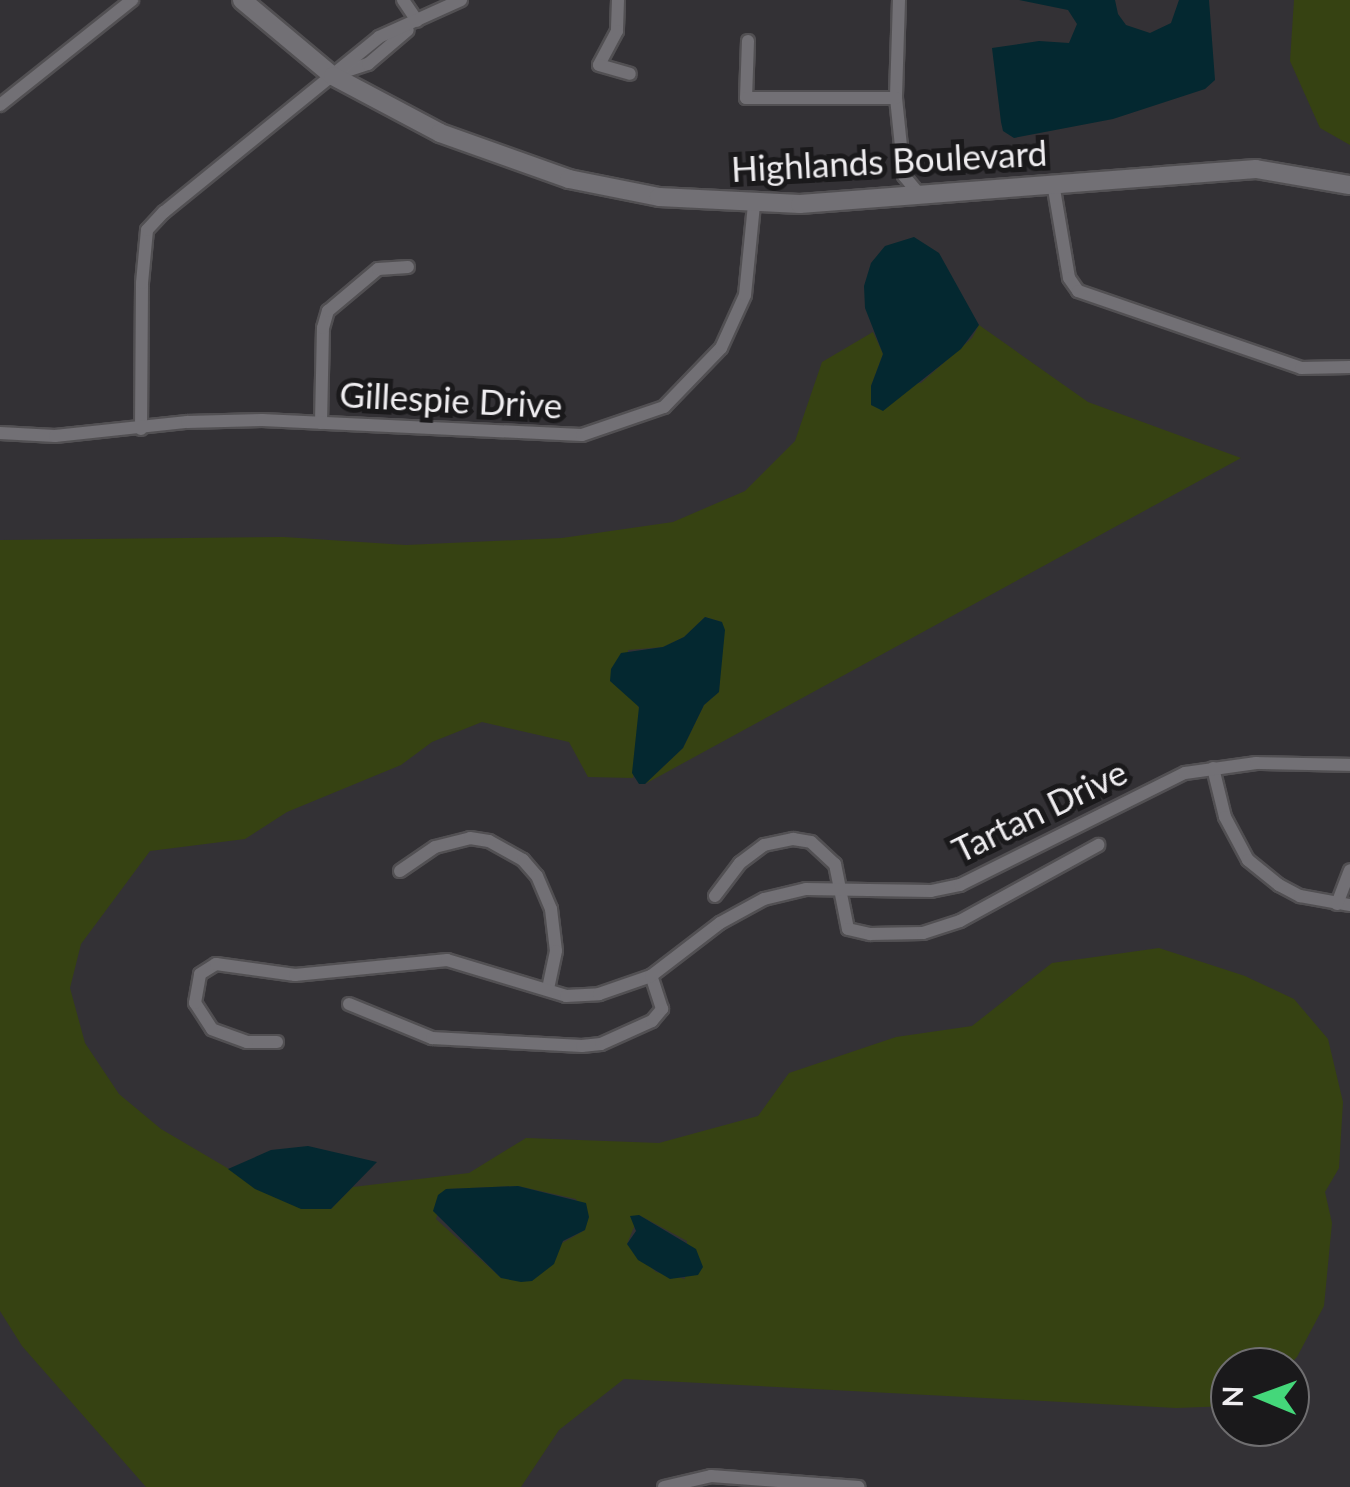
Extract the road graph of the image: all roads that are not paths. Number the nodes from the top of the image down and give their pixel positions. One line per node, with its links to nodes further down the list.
1 (132, 0): 12 (street)
2 (242, 0): 10 (street, Highlands Boulevard)
3 (403, 0): 7 (street)
4 (461, 0): 7 (street)
5 (618, 0): 9 (street)
6 (899, 0): 11 (street)
7 (417, 21): 10 (street)
8 (748, 41): 11 (street)
9 (630, 74)
10 (333, 76): 16 (street, Highlands Boulevard); 20 (street)
11 (896, 98): 15 (street)
12 (0, 105)
13 (1053, 184): 14 (street, Highlands Boulevard); 15 (street, Highlands Boulevard); 18 (street)
14 (1350, 186)
15 (920, 194): 16 (street, Highlands Boulevard)
16 (754, 205): 19 (street, Gillespie Drive)
17 (408, 268): 19 (street)
18 (1350, 367)
19 (321, 423): 20 (street, Gillespie Drive)
20 (141, 429): 21 (street, Gillespie Drive)
21 (0, 433)
22 (1350, 765): 23 (street, Tartan Drive)
23 (1214, 768): 27 (street, Tartan Drive); 29 (street)
24 (1098, 844): 27 (street)
25 (1350, 870): 29 (street)
26 (400, 871): 31 (street)
27 (837, 887): 28 (street); 30 (street, Tartan Drive)
28 (716, 896)
29 (1344, 905)
30 (651, 976): 31 (street, Tartan Drive); 32 (street)
31 (548, 988): 33 (street, Tartan Drive)
32 (349, 1004)
33 (277, 1042)
34 (664, 1487): 35 (street)
35 (859, 1487)

